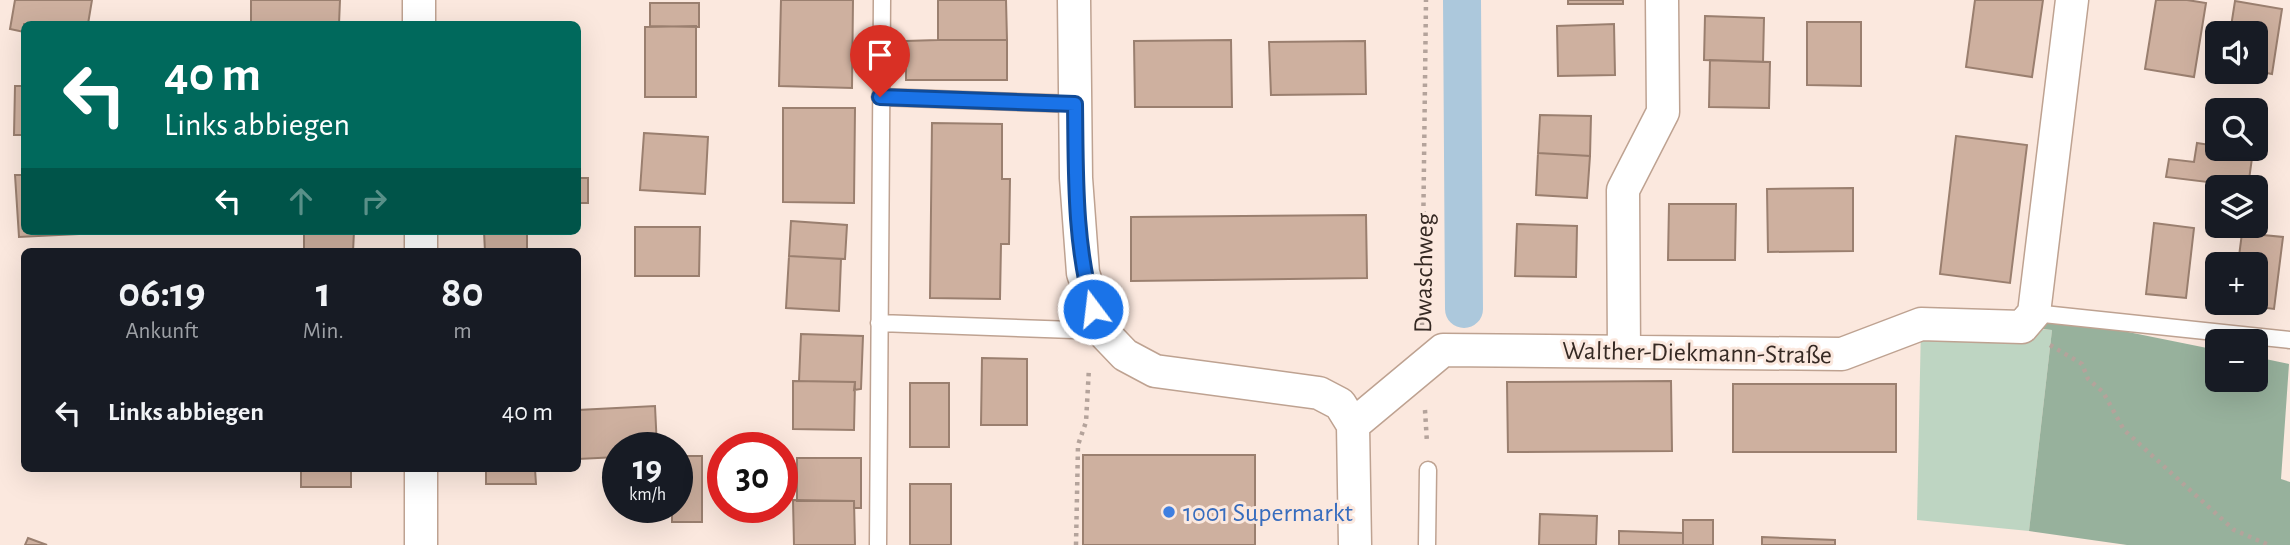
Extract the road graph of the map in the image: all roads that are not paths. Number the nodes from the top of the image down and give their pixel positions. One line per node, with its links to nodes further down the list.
1 (419, 0): 6 (street)
2 (882, 0): 7 (lane)
3 (1074, 0): 8 (street)
4 (1662, 0): 13 (street)
5 (2072, 0): 9 (street)
6 (419, 21)
7 (880, 97): 8 (lane); 10 (lane)
8 (1075, 104): 11 (street)
9 (2034, 313): 12 (lane); 13 (street, Walther-Diekmann-Straße)
10 (879, 323): 11 (lane); 18 (lane)
11 (1102, 331): 14 (street)
12 (2290, 340)
13 (1624, 351): 14 (street, Walther-Diekmann-Straße)
14 (1353, 425): 19 (street)
15 (1428, 470): 20 (lane)
16 (421, 472): 17 (street)
17 (421, 545)
18 (878, 545)
19 (1355, 545)
20 (1427, 545)

